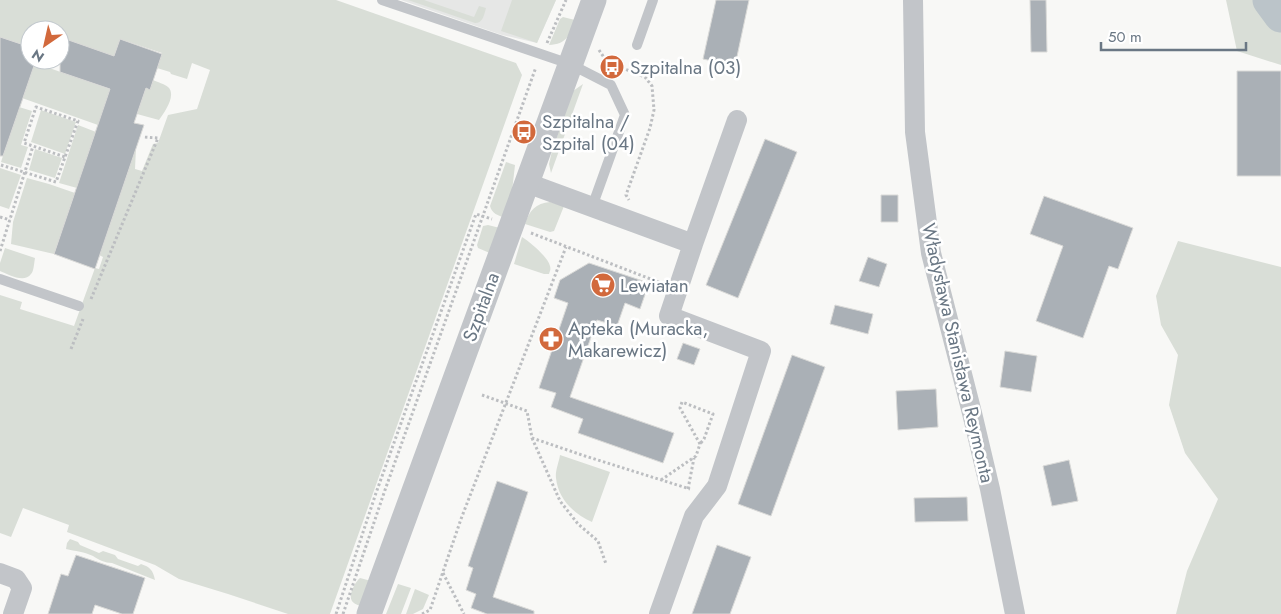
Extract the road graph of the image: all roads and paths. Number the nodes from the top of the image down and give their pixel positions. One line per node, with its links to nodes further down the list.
1 (382, 0): 8 (lane)
2 (566, 0): 8 (path)
3 (594, 0): 9 (street, Szpitalna)
4 (653, 0): 6 (lane)
5 (913, 0): 45 (street, Władysława Stanisława Reymonta)
6 (637, 45)
7 (597, 46): 17 (path)
8 (542, 54): 9 (lane); 40 (path)
9 (570, 64): 16 (street, Szpitalna); 18 (lane)
10 (737, 120): 21 (street)
11 (143, 137): 25 (path)
12 (33, 146): 13 (path); 13 (path); 15 (path)
13 (65, 157): 15 (path)
14 (1, 165): 15 (path)
15 (25, 172): 20 (path)
16 (526, 183): 18 (street); 41 (street, Szpitalna)
17 (633, 206)
18 (592, 207): 21 (street)
19 (0, 217): 20 (path)
20 (10, 220): 23 (path)
21 (693, 244): 44 (street)
22 (566, 247): 29 (path)
23 (0, 251)
24 (0, 279): 26 (lane)
25 (90, 303)
26 (82, 309): 27 (path)
27 (71, 349)
28 (482, 395): 29 (path)
29 (506, 403): 30 (path); 37 (path)
30 (532, 438): 33 (path); 36 (path)
31 (700, 444): 31 (path); 32 (path)
32 (694, 458): 33 (path); 34 (path)
33 (661, 480): 34 (path)
34 (688, 489): 35 (path)
35 (694, 491)
36 (606, 564)
37 (443, 573): 42 (path); 43 (path)
38 (0, 574): 39 (street)
39 (13, 614)
40 (343, 614)
41 (369, 614)
42 (422, 614)
43 (464, 614)
44 (659, 614)
45 (1015, 614)

